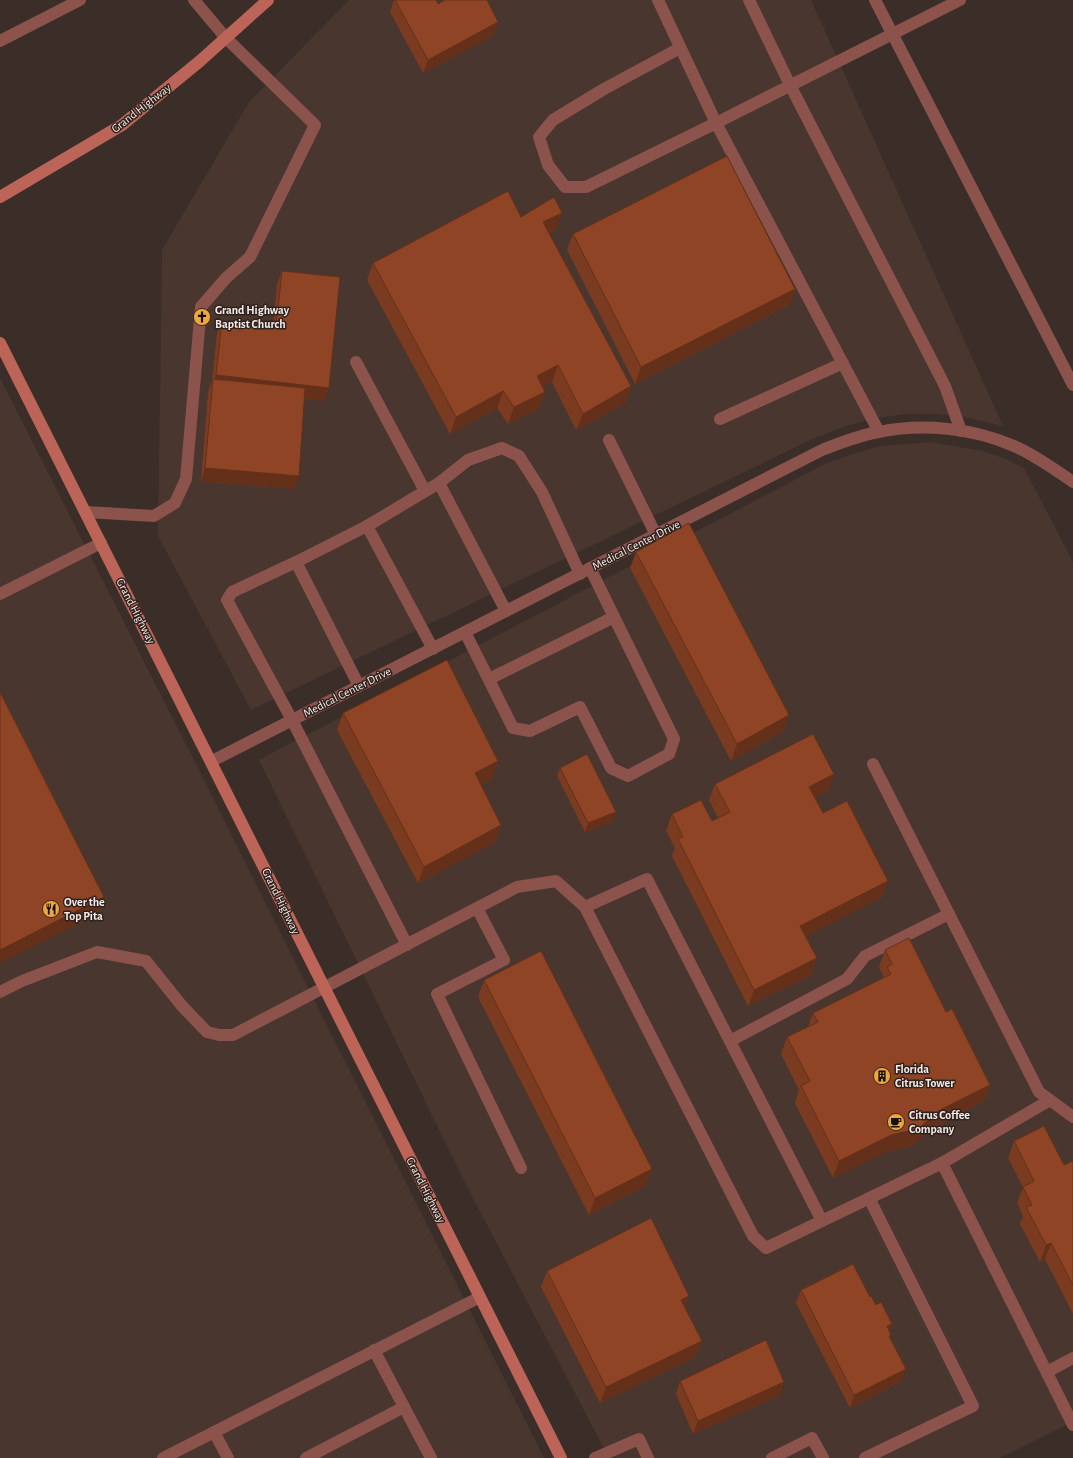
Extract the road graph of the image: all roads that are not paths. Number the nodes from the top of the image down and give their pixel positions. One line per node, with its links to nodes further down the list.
1 (80, 0): 10 (street)
2 (194, 0): 9 (street)
3 (268, 0): 9 (main road, Grand Highway)
4 (658, 0): 11 (street)
5 (749, 0): 12 (street)
6 (875, 0): 8 (street)
7 (960, 0): 8 (street)
8 (892, 34): 12 (street); 18 (street)
9 (226, 38): 14 (main road, Grand Highway); 26 (street)
10 (0, 41)
11 (680, 48): 13 (street); 13 (street)
12 (790, 85): 13 (street); 20 (street)
13 (716, 123): 17 (street)
14 (0, 197)
15 (0, 343): 26 (main road, Grand Highway)
16 (356, 362): 25 (street)
17 (843, 363): 19 (street); 21 (street)
18 (1073, 385)
19 (720, 419)
20 (961, 431): 21 (street, Medical Center Drive); 23 (street, Medical Center Drive)
21 (879, 432): 28 (street, Medical Center Drive)
22 (609, 440): 28 (street)
23 (1073, 482)
24 (440, 483): 25 (street); 31 (street); 33 (street)
25 (425, 491): 27 (street)
26 (86, 512): 29 (main road, Grand Highway)
27 (367, 526): 30 (street); 36 (street)
28 (656, 535): 31 (street, Medical Center Drive)
29 (101, 543): 32 (street); 40 (main road, Grand Highway)
30 (296, 562): 38 (street); 39 (street)
31 (585, 571): 33 (street, Medical Center Drive); 34 (street)
32 (0, 594)
33 (506, 611): 35 (street, Medical Center Drive)
34 (614, 617): 37 (street); 37 (street)
35 (465, 632): 36 (street, Medical Center Drive); 37 (street)
36 (432, 649): 38 (street, Medical Center Drive)
37 (489, 679)
38 (359, 686): 39 (street, Medical Center Drive)
39 (292, 720): 40 (street, Medical Center Drive); 45 (street)
40 (212, 761): 46 (main road, Grand Highway)
41 (873, 764): 44 (street)
42 (585, 907): 43 (street); 48 (street); 54 (street)
43 (477, 908): 45 (street); 52 (street)
44 (949, 914): 48 (street); 49 (street)
45 (407, 945): 46 (street)
46 (324, 988): 47 (street); 55 (main road, Grand Highway)
47 (0, 992)
48 (730, 1041): 54 (street)
49 (1050, 1100): 50 (street); 51 (street)
50 (1073, 1117)
51 (942, 1163): 53 (street); 58 (street)
52 (521, 1168)
53 (869, 1198): 54 (street); 71 (street)
54 (822, 1221)
55 (480, 1297): 56 (street); 66 (main road, Grand Highway)
56 (374, 1350): 59 (street); 61 (street)
57 (1073, 1358): 58 (street)
58 (1047, 1372): 60 (street)
59 (404, 1407): 64 (street); 65 (street)
60 (1073, 1425)
61 (214, 1432): 62 (street); 63 (street)
62 (163, 1458)
63 (228, 1458)
64 (306, 1458)
65 (431, 1458)
66 (561, 1458)
67 (595, 1458): 68 (street)
68 (648, 1458)
69 (772, 1458): 70 (street)
70 (823, 1458)
71 (865, 1458)

